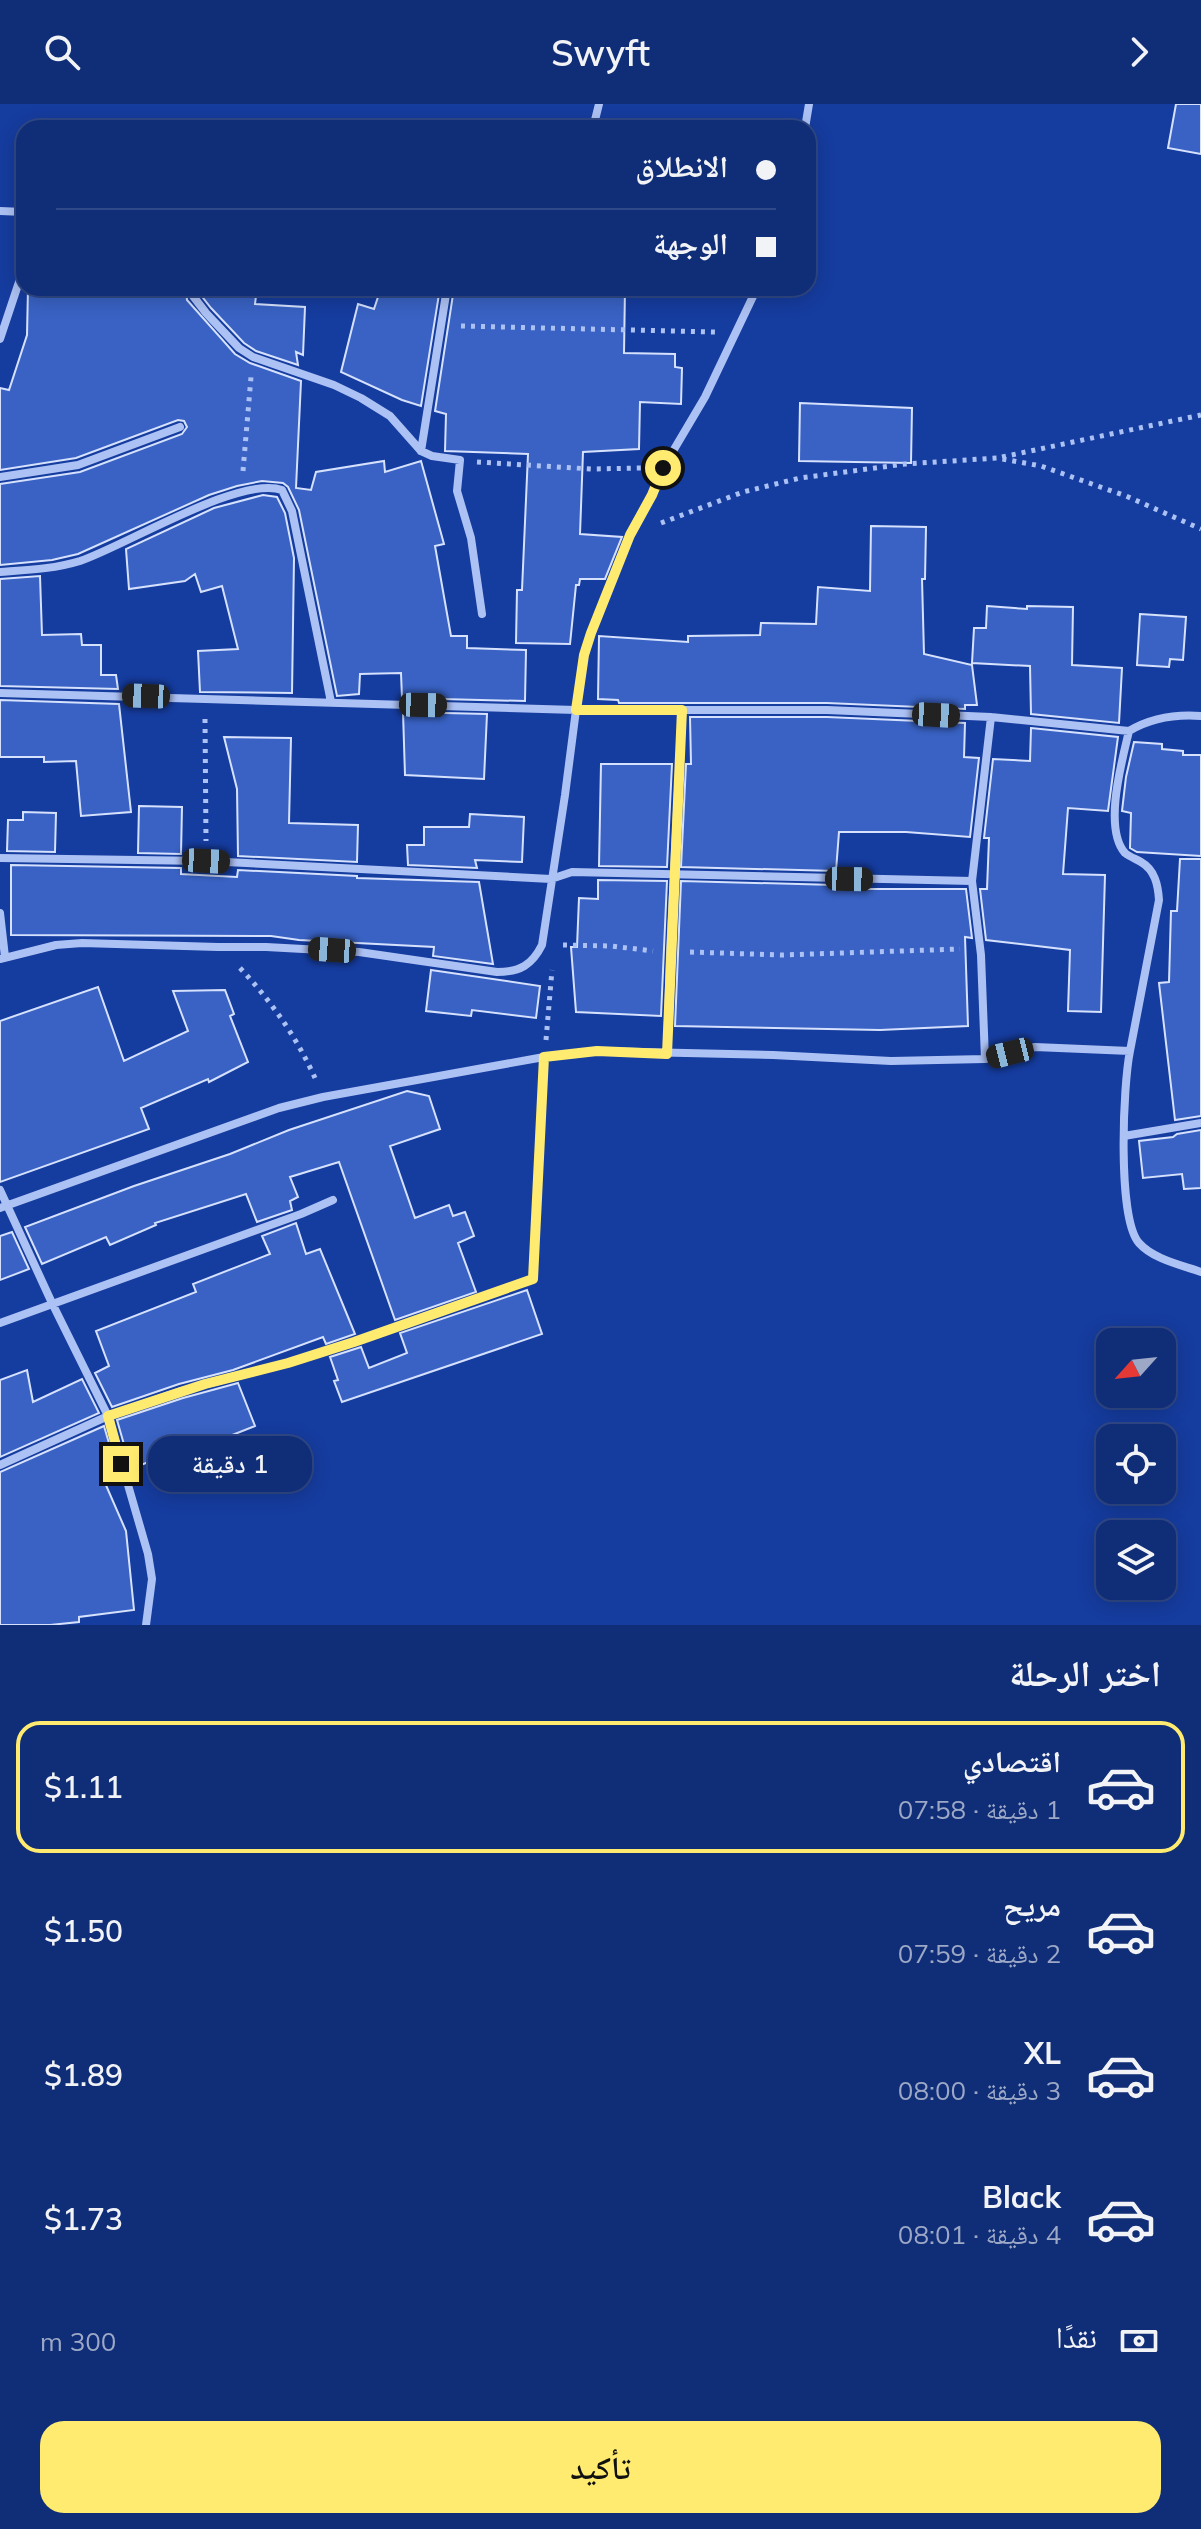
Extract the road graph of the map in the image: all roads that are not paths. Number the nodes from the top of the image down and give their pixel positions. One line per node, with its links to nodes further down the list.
1 (16, 291): 5 (street)
2 (193, 296): 7 (street)
3 (446, 296): 7 (street)
4 (753, 296): 13 (street)
5 (0, 339)
6 (180, 427): 8 (street)
7 (421, 451): 10 (street)
8 (0, 477)
9 (0, 572): 12 (street)
10 (482, 614)
11 (0, 693): 12 (street)
12 (331, 702): 13 (street)
13 (576, 710): 14 (street); 20 (street)
14 (682, 710): 16 (street); 19 (street)
15 (1201, 716): 17 (street)
16 (991, 717): 17 (street); 21 (street)
17 (1129, 731): 24 (street)
18 (0, 858): 20 (street)
19 (674, 874): 20 (street); 21 (street); 25 (street)
20 (551, 879): 23 (street)
21 (972, 881): 27 (street)
22 (0, 913): 23 (street)
23 (2, 958)
24 (1130, 1051): 27 (street); 29 (street)
25 (667, 1054): 26 (street); 27 (street)
26 (544, 1057): 32 (street); 36 (street)
27 (985, 1059)
28 (1201, 1123): 29 (street)
29 (1124, 1136): 33 (street)
30 (0, 1190): 32 (street)
31 (333, 1200): 34 (street)
32 (3, 1207): 34 (street)
33 (1201, 1272)
34 (52, 1303): 35 (street); 36 (street)
35 (0, 1323)
36 (108, 1416): 37 (street); 38 (street)
37 (0, 1465)
38 (146, 1625)

